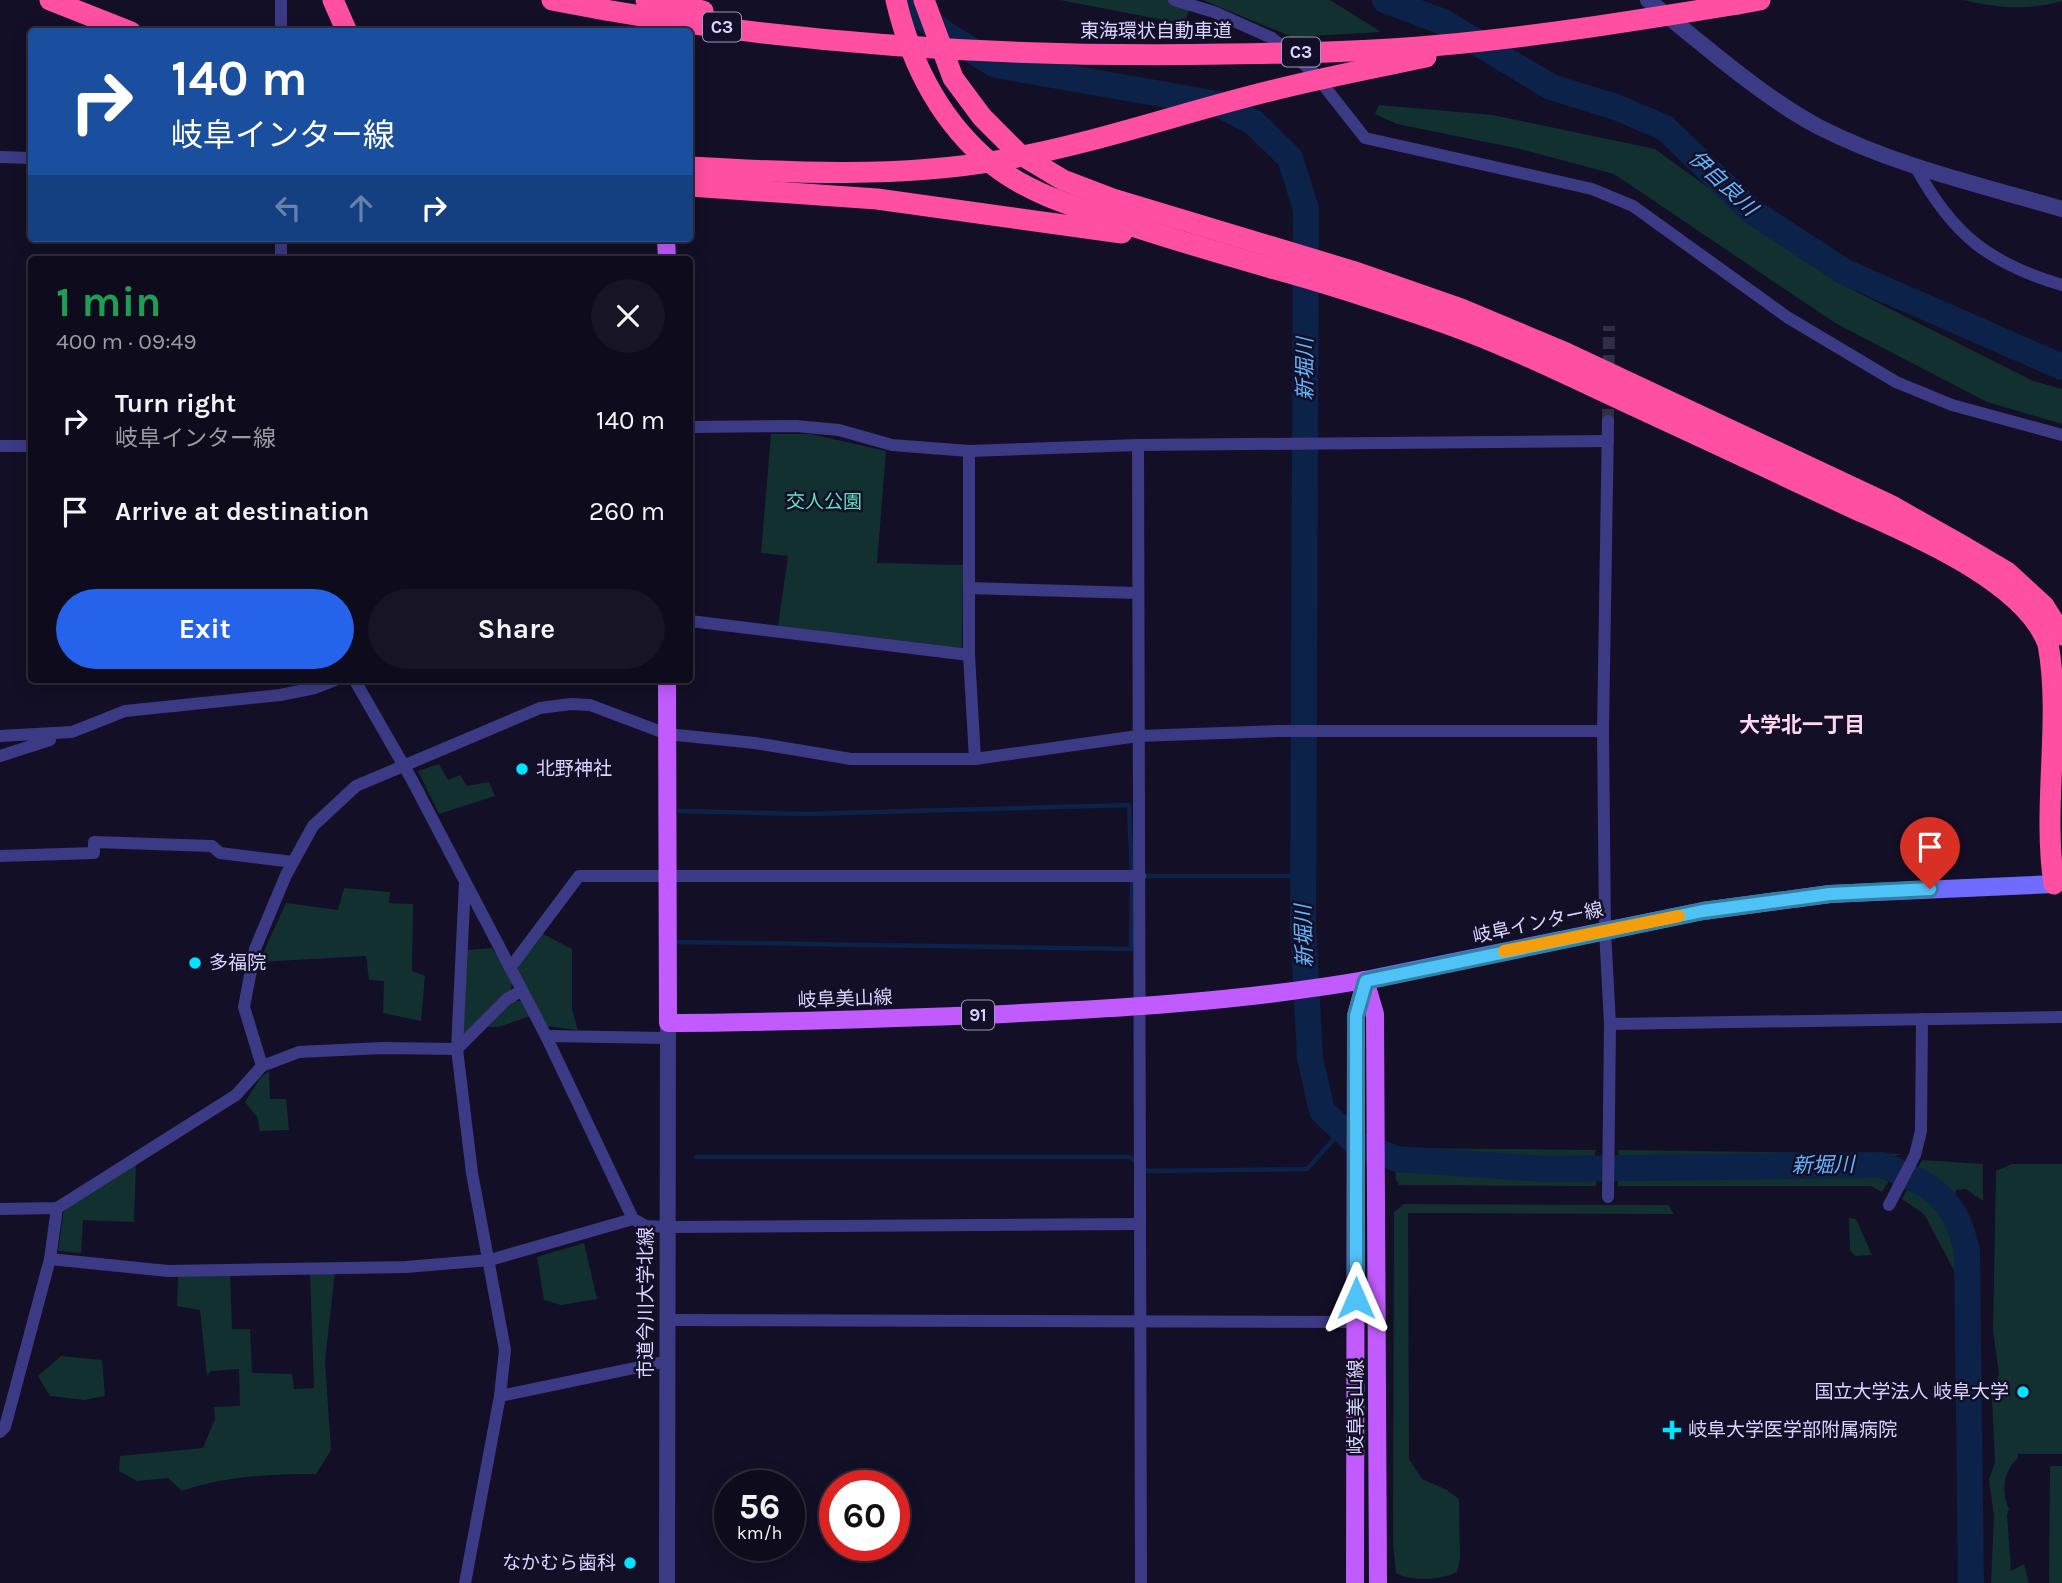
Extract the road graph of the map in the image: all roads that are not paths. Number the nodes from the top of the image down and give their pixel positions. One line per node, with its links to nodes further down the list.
1 (50, 0): 12 (highway)
2 (281, 0): 13 (street)
3 (333, 0): 14 (highway)
4 (552, 0): 17 (highway, 東海環状自動車道 / C3, bridge)
5 (646, 0): 17 (highway, bridge)
6 (666, 0): 15 (main road)
7 (896, 0): 24 (highway)
8 (924, 0): 25 (highway)
9 (1174, 0): 30 (street)
10 (1648, 0): 20 (street)
11 (1760, 0): 16 (highway, 東海環状自動車道 / C3, bridge)
12 (121, 28)
13 (281, 28)
14 (345, 28)
15 (666, 28)
16 (1513, 37): 17 (highway, 東海環状自動車道 / C3, bridge); 21 (highway, bridge)
17 (893, 44)
18 (0, 158): 19 (street)
19 (28, 158)
20 (1915, 166): 23 (street); 27 (street)
21 (693, 167)
22 (693, 186): 24 (highway)
23 (2062, 209)
24 (1178, 242): 25 (highway)
25 (1273, 258): 26 (highway)
26 (1349, 280): 39 (highway); 58 (highway)
27 (2062, 285)
28 (1608, 421): 31 (street)
29 (693, 427): 35 (street)
30 (2062, 435)
31 (1608, 441): 32 (street); 44 (street)
32 (1138, 445): 35 (street); 37 (street)
33 (0, 446): 34 (street)
34 (28, 446)
35 (969, 451): 36 (street)
36 (969, 588): 37 (street); 40 (street)
37 (1137, 593): 48 (street)
38 (693, 621): 40 (street)
39 (2062, 635)
40 (969, 655): 50 (street)
41 (328, 683): 45 (street)
42 (356, 683): 51 (street)
43 (667, 683): 46 (main road)
44 (1603, 731): 48 (street); 59 (street)
45 (72, 732): 47 (street); 49 (street)
46 (667, 734): 50 (street); 51 (street); 56 (main road)
47 (0, 736)
48 (1138, 736): 50 (street); 55 (street)
49 (0, 756)
50 (975, 759)
51 (404, 764): 54 (street); 57 (street)
52 (2062, 854): 58 (highway)
53 (0, 856): 54 (street)
54 (293, 862): 70 (street)
55 (1140, 876): 56 (street); 63 (street)
56 (667, 877): 60 (street); 67 (main road)
57 (465, 882): 60 (street); 69 (street)
58 (2058, 884): 59 (main road, 岐阜インター線)
59 (1605, 930): 61 (main road, 岐阜インター線); 66 (street)
60 (510, 968): 62 (street)
61 (1366, 981): 63 (main road, 岐阜美山線 / 91); 82 (main road, 岐阜美山線); 90 (main road, 岐阜美山線)
62 (521, 991): 68 (street); 69 (street)
63 (1138, 1008): 67 (main road, 岐阜美山線 / 91); 76 (street)
64 (2062, 1017): 65 (street)
65 (1922, 1019): 66 (street); 72 (street)
66 (1610, 1024): 71 (street)
67 (668, 1031): 68 (street); 77 (street, 市道今川大学北線)
68 (546, 1036): 75 (street)
69 (457, 1049): 70 (street); 79 (street)
70 (262, 1066): 73 (street)
71 (1608, 1197)
72 (1889, 1205)
73 (57, 1208): 74 (street); 78 (street)
74 (0, 1209)
75 (633, 1219): 77 (street); 79 (street)
76 (1139, 1224): 77 (street); 81 (street)
77 (667, 1227): 80 (street, 市道今川大学北線)
78 (50, 1258): 79 (street); 85 (street)
79 (490, 1260): 84 (street)
80 (668, 1320): 81 (street); 83 (street, 市道今川大学北線)
81 (1139, 1321): 82 (street); 88 (street)
82 (1356, 1322): 89 (main road, 岐阜美山線)
83 (668, 1361): 84 (street); 87 (street, 市道今川大学北線)
84 (500, 1396): 86 (street)
85 (0, 1432)
86 (466, 1583)
87 (667, 1583)
88 (1140, 1583)
89 (1355, 1583)
90 (1377, 1583)

